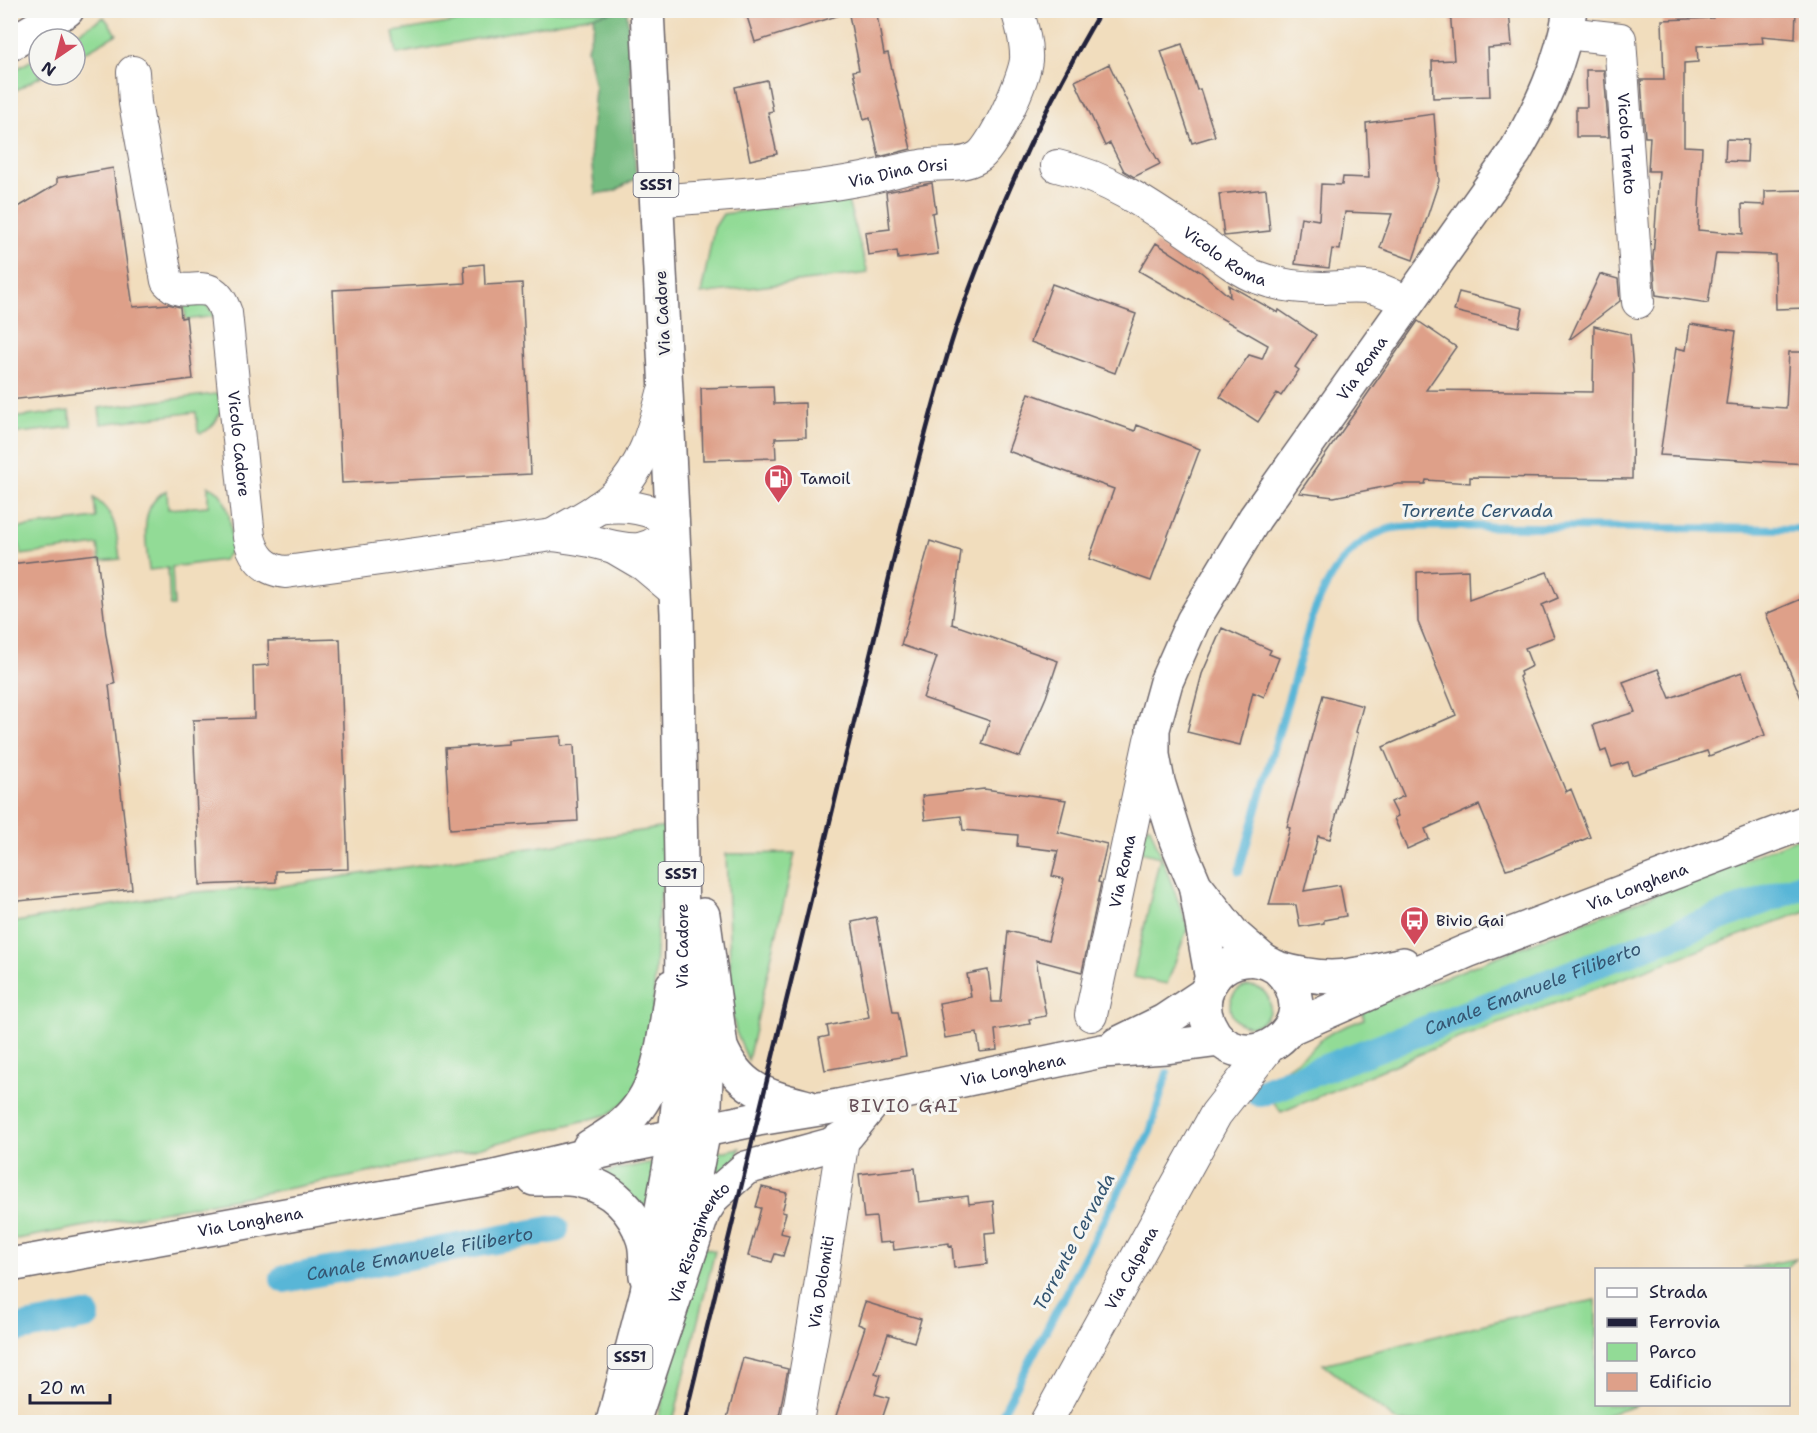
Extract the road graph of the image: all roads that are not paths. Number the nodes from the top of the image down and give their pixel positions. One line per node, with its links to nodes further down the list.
1 (67, 10): 5 (street)
2 (1017, 10): 8 (street, Via Dina Orsi)
3 (648, 12): 8 (street, Via Cadore / SS51)
4 (1568, 22): 9 (street, Vicolo Trento); 10 (street, Via Roma)
5 (10, 44)
6 (133, 72): 14 (street, Vicolo Cadore)
7 (1057, 165): 10 (street, Vicolo Roma)
8 (657, 201): 11 (street, Via Cadore / SS51)
9 (1638, 302)
10 (1407, 303): 17 (street, Via Roma)
11 (666, 383): 12 (street, Vicolo Cadore); 13 (street, Via Cadore / SS51)
12 (598, 508): 13 (street, Vicolo Cadore); 14 (street, Vicolo Cadore)
13 (673, 524): 15 (street, Vicolo Cadore); 16 (street, Via Cadore / SS51)
14 (553, 535): 15 (street, Vicolo Cadore)
15 (615, 548): 16 (street, Vicolo Cadore)
16 (677, 602): 20 (street, Via Cadore / SS51)
17 (1153, 729): 19 (street, Via Roma); 24 (street, Via Roma)
18 (1806, 822): 21 (street, Via Longhena)
19 (1195, 885): 22 (street, Via Roma); 23 (street, Via Roma)
20 (693, 920): 29 (street, Via Longhena); 31 (street, Via Cadore / SS51); 33 (street, Via Longhena)
21 (1467, 951): 22 (street, Via Longhena); 25 (street, Via Longhena)
22 (1270, 964): 23 (street, Via Longhena); 25 (street)
23 (1209, 986): 26 (street); 27 (street, Via Longhena)
24 (1091, 1015)
25 (1279, 1038): 26 (street, Via Longhena); 30 (street, Via Calpena)
26 (1226, 1044): 27 (street, Via Longhena); 30 (street, Via Calpena)
27 (1102, 1051): 28 (street, Via Longhena)
28 (877, 1098): 29 (street, Via Longhena); 32 (street)
29 (818, 1109): 31 (street, Via Longhena)
30 (1216, 1114): 40 (street, Via Calpena)
31 (690, 1133): 33 (street, Via Longhena); 36 (street, Via Risorgimento / SS51); 38 (street, Via Risorgimento / SS51)
32 (843, 1139): 38 (street, Via Risorgimento); 39 (street, Via Dolomiti)
33 (571, 1159): 34 (street, Via Longhena)
34 (490, 1178): 35 (street, Via Longhena); 36 (street, Via Longhena)
35 (10, 1265)
36 (647, 1293): 37 (street, Via Risorgimento / SS51)
37 (613, 1422)
38 (631, 1422)
39 (796, 1422)
40 (1046, 1422)

